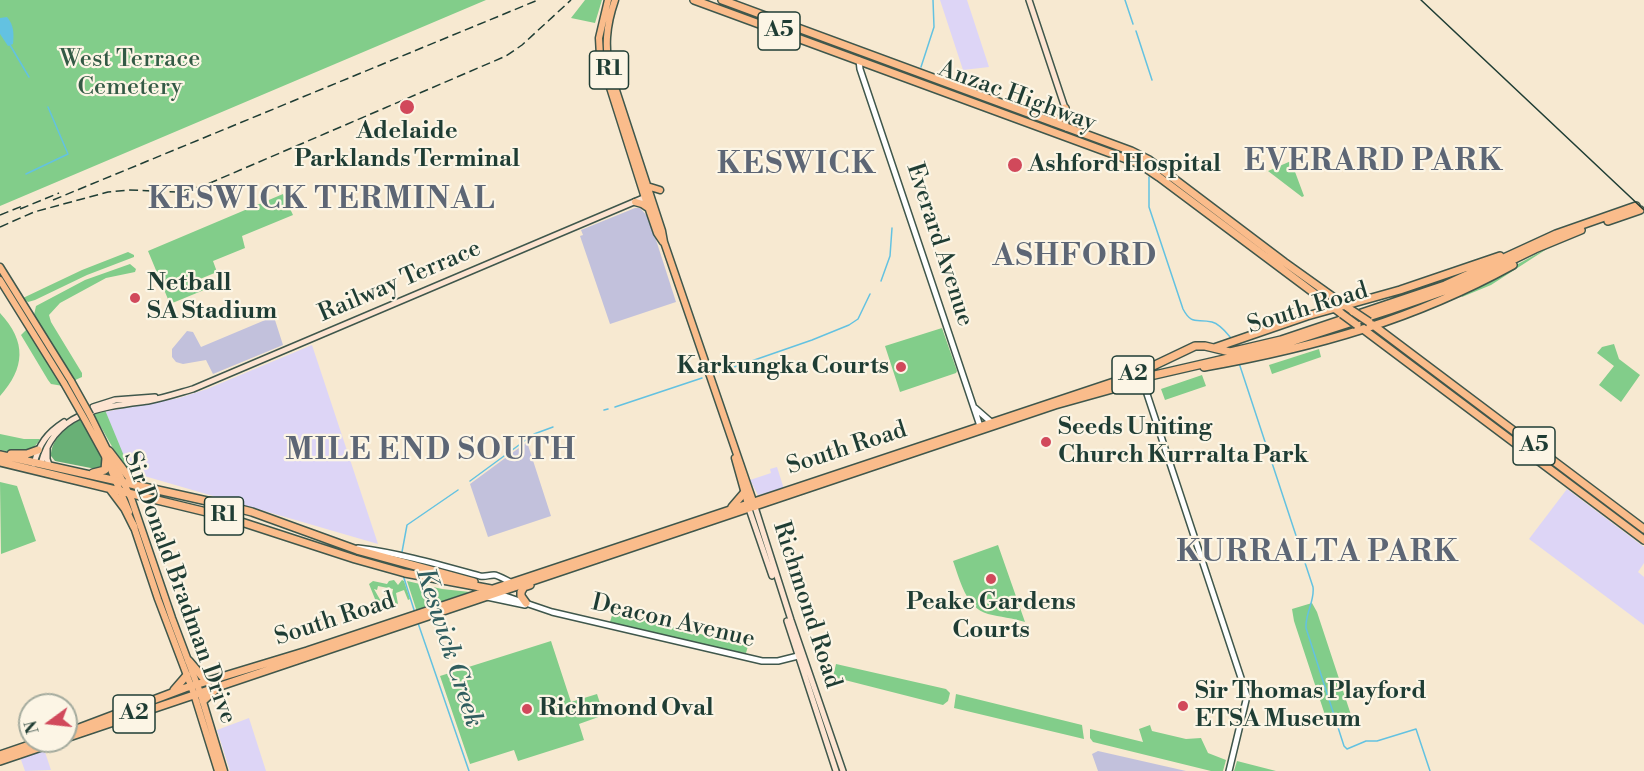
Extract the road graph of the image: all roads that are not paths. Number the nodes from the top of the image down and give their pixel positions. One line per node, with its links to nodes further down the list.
1 (608, 0): 6 (main road, Richmond Road / R1)
2 (615, 0): 6 (main road, Richmond Road / R1)
3 (694, 0): 8 (highway, Anzac Highway / A5)
4 (722, 0): 7 (highway, Anzac Highway / A5)
5 (1029, 0): 13 (main road)
6 (604, 28): 23 (main road, Richmond Road / R1)
7 (810, 33): 8 (highway); 9 (highway, Anzac Highway / A5)
8 (807, 41): 9 (highway, Anzac Highway / A5)
9 (861, 58): 10 (highway, Anzac Highway / A5); 53 (street, Everard Avenue)
10 (946, 88): 11 (highway, Anzac Highway / A5); 12 (highway, Anzac Highway / A5)
11 (986, 98): 12 (highway); 14 (highway); 15 (highway, Anzac Highway / A5)
12 (978, 104): 14 (highway, Anzac Highway / A5)
13 (1065, 108): 16 (highway); 17 (main road)
14 (992, 109): 15 (highway, Anzac Highway / A5)
15 (1028, 118): 16 (highway, Anzac Highway / A5)
16 (1051, 126): 17 (highway, Anzac Highway / A5); 18 (highway, Anzac Highway / A5)
17 (1066, 128): 18 (highway); 19 (highway, Anzac Highway / A5)
18 (1084, 142): 21 (highway, Anzac Highway / A5)
19 (1118, 147): 20 (highway, Anzac Highway / A5); 21 (highway)
20 (1131, 151): 22 (highway); 28 (highway, Anzac Highway / A5)
21 (1120, 157): 22 (highway, Anzac Highway / A5)
22 (1135, 162): 28 (highway, Anzac Highway / A5)
23 (645, 188): 24 (main road); 25 (main road, Richmond Road / R1); 26 (main road)
24 (660, 190)
25 (648, 196): 26 (main road, Railway Terrace); 27 (main road, Richmond Road / R1); 30 (main road, Richmond Road / R1)
26 (636, 202): 27 (main road); 52 (main road, Railway Terrace)
27 (649, 208): 30 (main road, Richmond Road / R1)
28 (1229, 224): 33 (highway, Anzac Highway / A5)
29 (1557, 239): 31 (highway, South Road); 41 (highway); 48 (highway, South Road)
30 (664, 242): 62 (main road, Richmond Road / R1)
31 (1525, 247): 35 (highway); 48 (highway, South Road)
32 (0, 267): 34 (main road, Sir Donald Bradman Drive)
33 (1294, 274): 36 (highway, Anzac Highway / A5); 37 (highway, Anzac Highway / A5)
34 (4, 281): 64 (main road, Sir Donald Bradman Drive, bridge)
35 (1400, 290): 36 (highway); 38 (highway)
36 (1326, 292): 38 (highway, Anzac Highway / A5)
37 (1319, 297): 39 (highway, Anzac Highway / A5); 40 (highway)
38 (1346, 306): 39 (highway); 42 (highway, Anzac Highway / A5, bridge)
39 (1338, 311): 40 (highway); 43 (highway, Anzac Highway / A5, bridge)
40 (1307, 316): 47 (highway)
41 (1392, 320): 42 (highway); 45 (highway)
42 (1372, 324): 43 (highway); 45 (highway, Anzac Highway / A5)
43 (1364, 330): 44 (highway); 46 (highway, Anzac Highway / A5)
44 (1353, 334): 46 (highway); 48 (highway)
45 (1390, 336): 49 (highway, Anzac Highway / A5)
46 (1391, 350): 50 (highway, Anzac Highway / A5)
47 (1229, 354): 48 (highway); 48 (highway, South Road); 55 (highway, South Road / A2); 57 (highway, South Road / A2)
48 (1242, 355)
49 (1423, 363): 50 (highway); 54 (highway, Anzac Highway / A5)
50 (1426, 377): 58 (highway, Anzac Highway / A5)
51 (1147, 394): 110 (street)
52 (162, 398): 60 (main road, Railway Terrace); 61 (main road, Railway Terrace)
53 (973, 407): 55 (street); 57 (street, Everard Avenue)
54 (1496, 417): 56 (highway, Anzac Highway / A5); 58 (highway)
55 (991, 422): 57 (highway, South Road / A2)
56 (1508, 427): 59 (highway); 66 (highway, Anzac Highway / A5)
57 (981, 428): 76 (highway, South Road / A2)
58 (1495, 428): 59 (highway, Anzac Highway / A5)
59 (1505, 435): 69 (highway, Anzac Highway / A5)
60 (49, 441): 67 (main road); 68 (main road, Railway Terrace)
61 (38, 450): 63 (highway); 68 (main road, Railway Terrace)
62 (734, 451): 75 (main road, Richmond Road / R1); 76 (main road, Richmond Road / R1)
63 (0, 453): 68 (highway, R1)
64 (108, 454): 70 (highway); 71 (main road, Sir Donald Bradman Drive); 72 (highway)
65 (0, 462): 68 (highway, R1)
66 (1554, 462): 69 (highway); 79 (highway, Anzac Highway / A5)
67 (49, 465): 68 (highway, R1); 70 (highway, R1)
68 (37, 467): 73 (highway, R1)
69 (1549, 469): 81 (highway, Anzac Highway / A5)
70 (88, 474): 71 (highway, R1)
71 (121, 482): 72 (highway, R1); 74 (main road, Sir Donald Bradman Drive)
72 (135, 485): 80 (highway, R1)
73 (109, 488): 74 (highway, R1); 78 (highway)
74 (125, 492): 78 (main road, Sir Donald Bradman Drive); 86 (highway, R1); 90 (main road, Sir Donald Bradman Drive)
75 (744, 493): 76 (main road, Richmond Road / R1); 77 (highway)
76 (751, 505): 77 (highway, South Road / A2); 83 (highway, South Road / A2); 92 (main road, Richmond Road)
77 (730, 509): 84 (highway, South Road / A2)
78 (134, 527): 91 (main road, Sir Donald Bradman Drive)
79 (1644, 529)
80 (327, 539): 82 (highway, R1); 82 (street)
81 (1644, 540)
82 (402, 560): 84 (street); 85 (highway, R1)
83 (545, 576): 85 (highway, South Road / A2); 87 (highway)
84 (510, 582): 85 (highway, South Road / A2)
85 (503, 587): 86 (highway, South Road / A2)
86 (487, 593): 87 (street, Deacon Avenue); 88 (street, Deacon Avenue); 89 (highway, South Road / A2)
87 (526, 603): 88 (street, Deacon Avenue)
88 (535, 607): 92 (street, Deacon Avenue)
89 (417, 617): 95 (highway, South Road / A2); 96 (highway, South Road / A2)
90 (179, 637): 91 (main road); 93 (main road, Sir Donald Bradman Drive)
91 (177, 646): 94 (main road, Sir Donald Bradman Drive)
92 (801, 656): 108 (main road, Richmond Road); 109 (main road, Richmond Road)
93 (189, 662): 95 (highway); 97 (main road, Sir Donald Bradman Drive)
94 (188, 675): 97 (main road, Sir Donald Bradman Drive); 98 (highway)
95 (206, 681): 97 (highway, South Road / A2)
96 (231, 683): 97 (highway, South Road / A2); 99 (highway)
97 (196, 689): 98 (highway, South Road / A2); 99 (main road, Sir Donald Bradman Drive); 101 (highway, South Road / A2); 106 (main road, Sir Donald Bradman Drive)
98 (167, 694): 100 (highway, South Road / A2)
99 (203, 701): 107 (main road, Sir Donald Bradman Drive)
100 (78, 728)
101 (78, 733)
102 (18, 749): 104 (highway)
103 (24, 753): 105 (highway)
104 (0, 755)
105 (0, 761)
106 (218, 771)
107 (224, 771)
108 (836, 771)
109 (843, 771)
110 (1228, 771)

